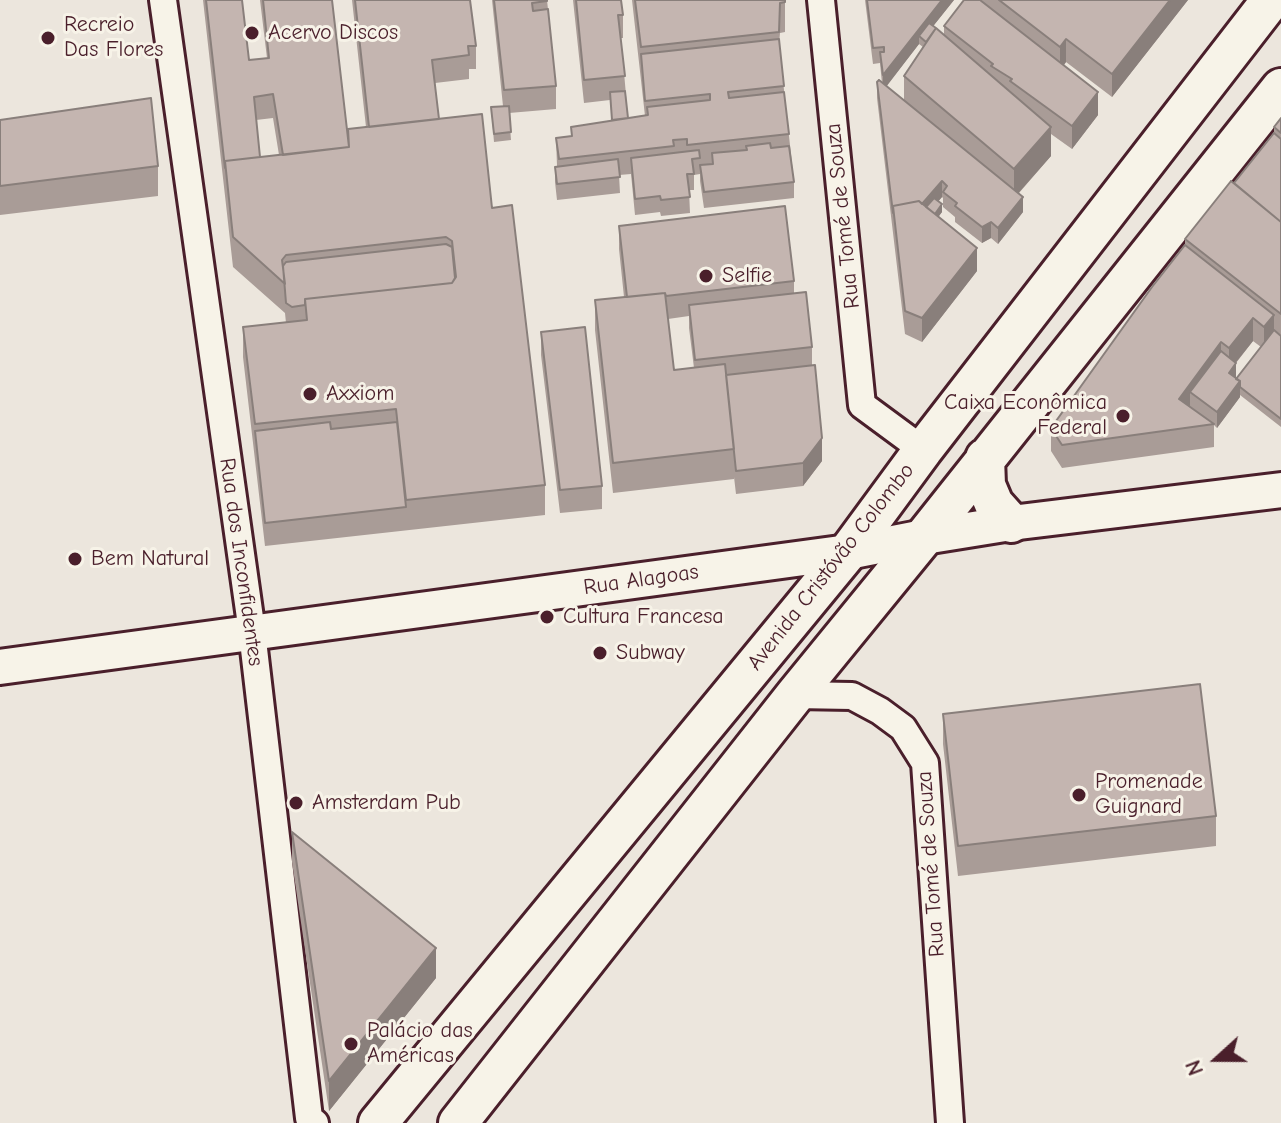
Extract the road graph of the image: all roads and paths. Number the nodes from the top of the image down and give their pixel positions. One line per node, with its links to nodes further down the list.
1 (163, 0): 11 (street, Rua dos Inconfidentes)
2 (821, 0): 5 (street, Rua Tomé de Souza)
3 (1271, 0): 5 (main road, Avenida Cristóvão Colombo)
4 (1281, 88): 6 (main road)
5 (923, 450): 10 (main road, Avenida Cristóvão Colombo)
6 (985, 458): 8 (main road); 9 (main road)
7 (1281, 490): 8 (street, Rua Alagoas)
8 (1011, 523): 9 (street, Rua Alagoas)
9 (924, 537): 10 (street, Rua Alagoas); 13 (main road)
10 (848, 552): 11 (street, Rua Alagoas); 15 (main road, Avenida Cristóvão Colombo)
11 (252, 632): 12 (street, Rua Alagoas); 14 (street, Rua dos Inconfidentes)
12 (0, 667)
13 (795, 695): 16 (main road); 17 (street, Rua Tomé de Souza)
14 (315, 1123)
15 (378, 1123)
16 (458, 1123)
17 (950, 1123)

